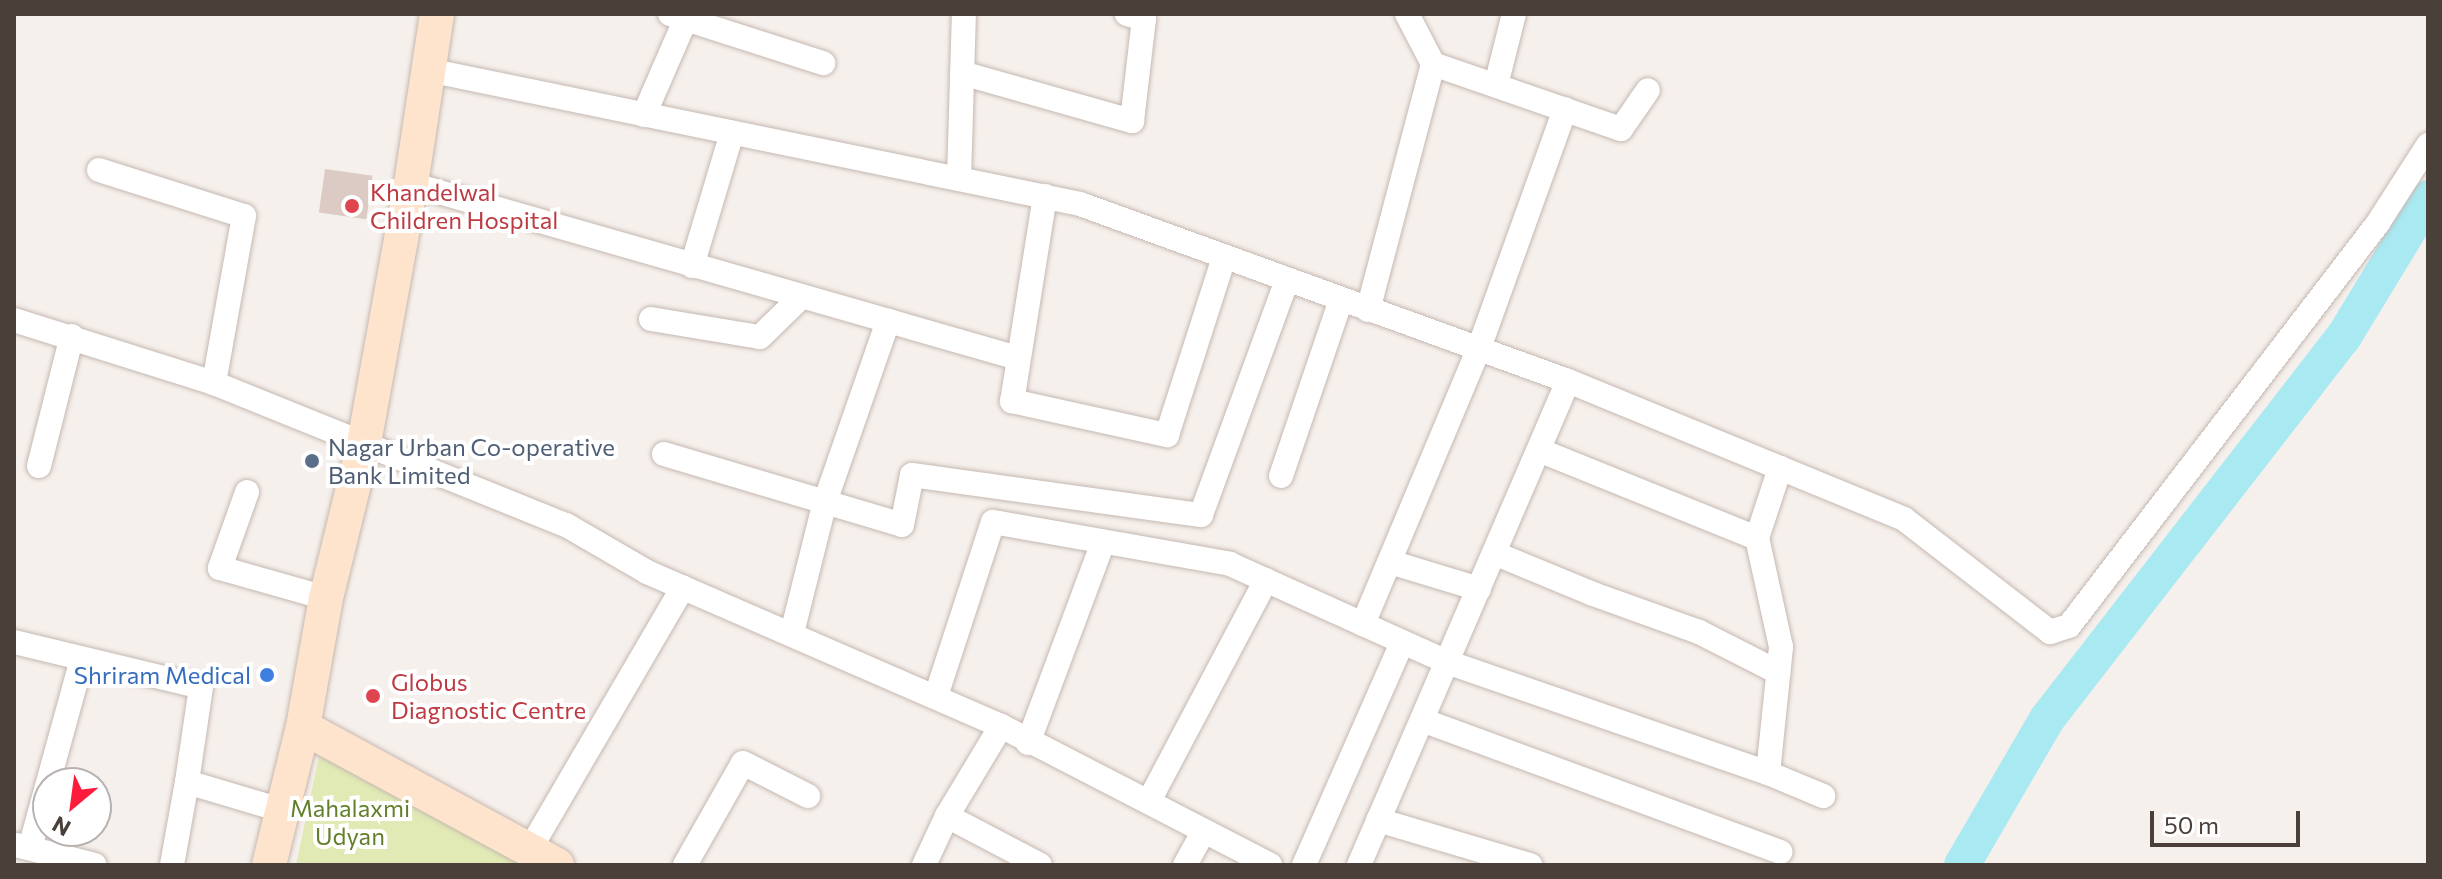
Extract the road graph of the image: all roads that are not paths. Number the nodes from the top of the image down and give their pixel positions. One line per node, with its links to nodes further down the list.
1 (437, 14): 9 (street)
2 (964, 14): 10 (street)
3 (1127, 14): 10 (street)
4 (1407, 14): 8 (street)
5 (1514, 14): 11 (street)
6 (681, 16): 7 (street); 14 (street)
7 (823, 63)
8 (1433, 64): 11 (street); 26 (street)
9 (428, 70): 14 (street); 19 (street)
10 (962, 73): 18 (street)
11 (1496, 85): 13 (street)
12 (1648, 90): 13 (street)
13 (1565, 109): 31 (street)
14 (644, 115): 15 (street)
15 (732, 133): 18 (street); 22 (street)
16 (2428, 145): 39 (street)
17 (99, 170): 34 (street)
18 (959, 179): 20 (street)
19 (411, 184): 22 (street); 35 (street)
20 (1045, 196): 21 (street); 32 (street)
21 (1224, 257): 23 (street); 32 (street)
22 (692, 266): 24 (street)
23 (1287, 280): 25 (street); 42 (street)
24 (801, 297): 27 (street); 29 (street)
25 (1341, 300): 26 (street); 40 (street)
26 (1368, 310): 31 (street)
27 (651, 319)
28 (14, 320): 30 (street)
29 (888, 321): 32 (street); 42 (street)
30 (72, 336): 34 (street); 38 (street)
31 (1478, 351): 33 (street); 46 (street)
32 (1018, 358)
33 (1568, 381): 36 (street); 39 (street)
34 (214, 383): 35 (street)
35 (364, 443): 48 (street); 50 (street)
36 (1539, 450): 43 (street); 45 (street)
37 (664, 454): 42 (street)
38 (39, 466)
39 (1780, 468): 43 (street)
40 (1281, 476)
41 (247, 492): 50 (street)
42 (825, 502): 52 (street)
43 (1757, 538): 57 (street)
44 (1103, 542): 47 (street); 58 (street); 62 (street)
45 (1494, 553): 49 (street); 57 (street)
46 (1390, 562): 49 (street); 51 (street)
47 (1266, 580): 51 (street); 67 (street)
48 (683, 587): 52 (street); 74 (street)
49 (1479, 589): 56 (street)
50 (326, 598): 61 (street)
51 (1363, 624): 54 (street)
52 (792, 633): 58 (street)
53 (14, 642): 55 (street)
54 (1402, 643): 56 (street); 83 (street)
55 (82, 659): 64 (street); 72 (street)
56 (1447, 662): 59 (street); 63 (street)
57 (1778, 672): 63 (street)
58 (936, 696): 60 (street)
59 (1422, 720): 70 (street); 73 (street)
60 (1001, 726): 62 (street); 69 (street)
61 (303, 727): 68 (street); 74 (street)
62 (1028, 743): 67 (street)
63 (1768, 773): 66 (street)
64 (187, 782): 68 (street); 76 (street)
65 (808, 796): 78 (street)
66 (1823, 796)
67 (1149, 801): 71 (street)
68 (281, 810): 77 (street)
69 (947, 816): 79 (street); 80 (street)
70 (1378, 820): 84 (street); 85 (street)
71 (1203, 833): 81 (street); 82 (street)
72 (22, 846): 75 (street)
73 (1781, 852)
74 (544, 857)
75 (95, 865)
76 (172, 865)
77 (269, 865)
78 (685, 865)
79 (924, 865)
80 (1040, 865)
81 (1185, 865)
82 (1270, 865)
83 (1304, 865)
84 (1359, 865)
85 (1530, 865)

